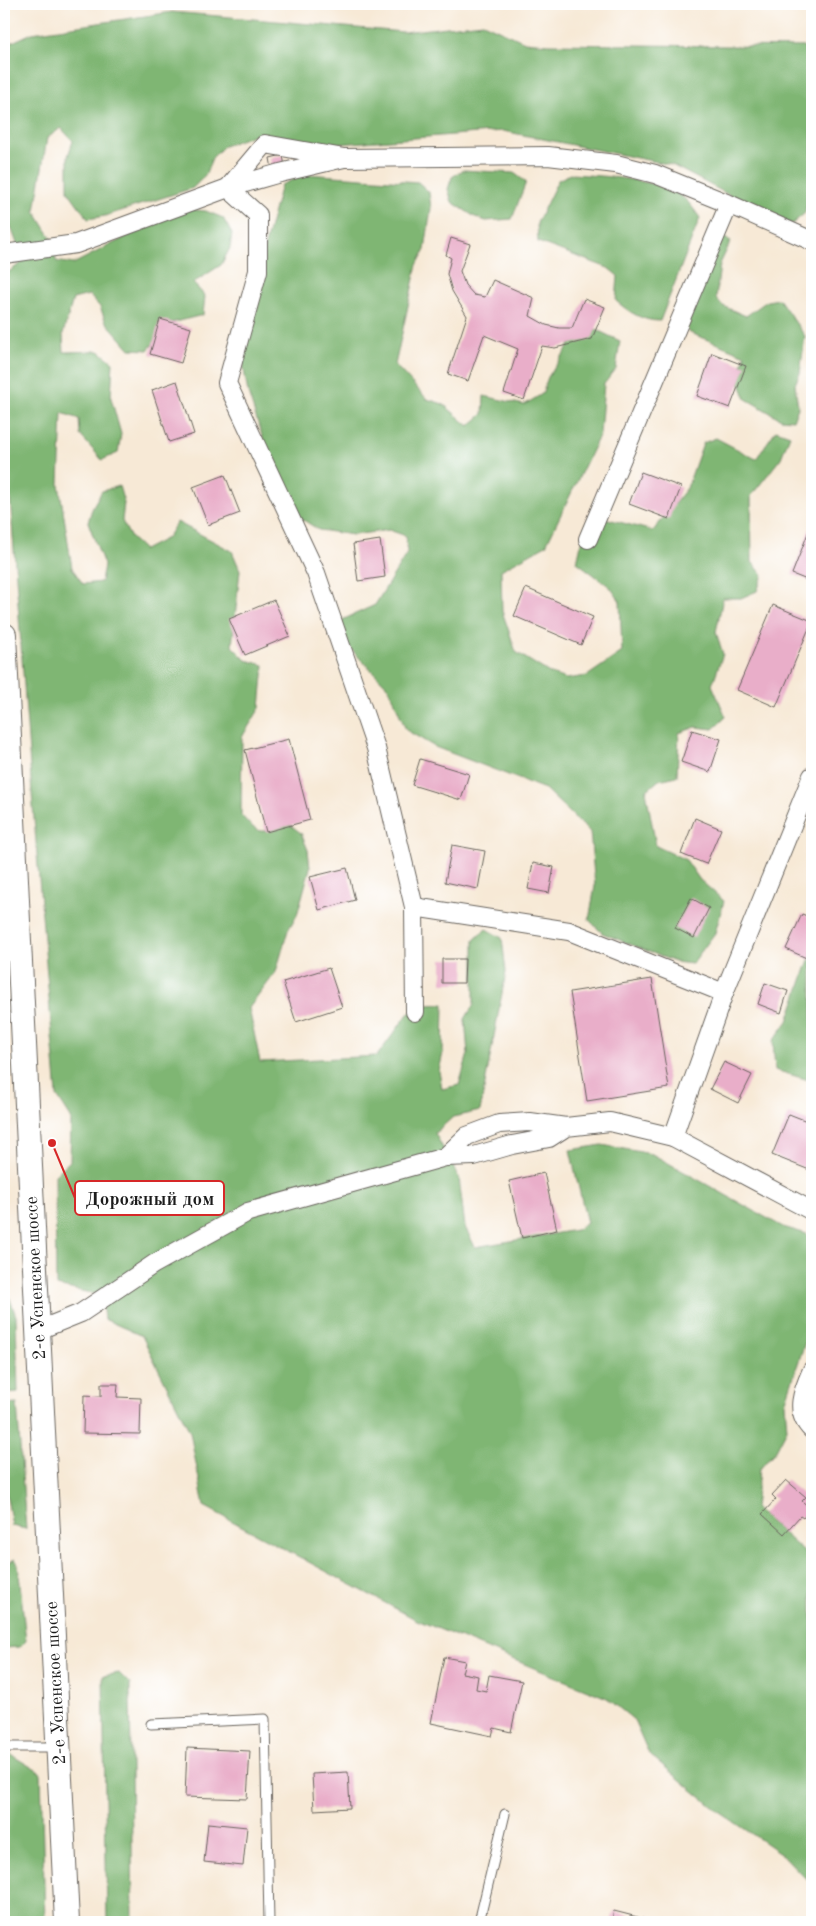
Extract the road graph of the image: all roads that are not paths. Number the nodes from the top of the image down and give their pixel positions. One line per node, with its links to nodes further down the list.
1 (344, 158): 2 (street); 2 (street); 3 (street)
2 (228, 188): 5 (street); 9 (street)
3 (729, 204): 4 (street); 6 (street)
4 (812, 241)
5 (4, 254)
6 (588, 539)
7 (4, 635): 16 (main road, 2-е Успенское шоссе)
8 (812, 776): 10 (street)
9 (414, 908): 10 (street); 11 (street)
10 (724, 993): 13 (street)
11 (415, 1012)
12 (566, 1127): 13 (street); 14 (street); 14 (street)
13 (673, 1137): 15 (street)
14 (445, 1157): 16 (street)
15 (812, 1211)
16 (39, 1330): 21 (main road, 2-е Успенское шоссе)
17 (812, 1370): 18 (street)
18 (812, 1430)
19 (151, 1724): 24 (lane)
20 (4, 1747): 21 (lane)
21 (59, 1747): 23 (main road, 2-е Успенское шоссе)
22 (505, 1814): 25 (lane)
23 (67, 1922)
24 (269, 1922)
25 (479, 1922)

